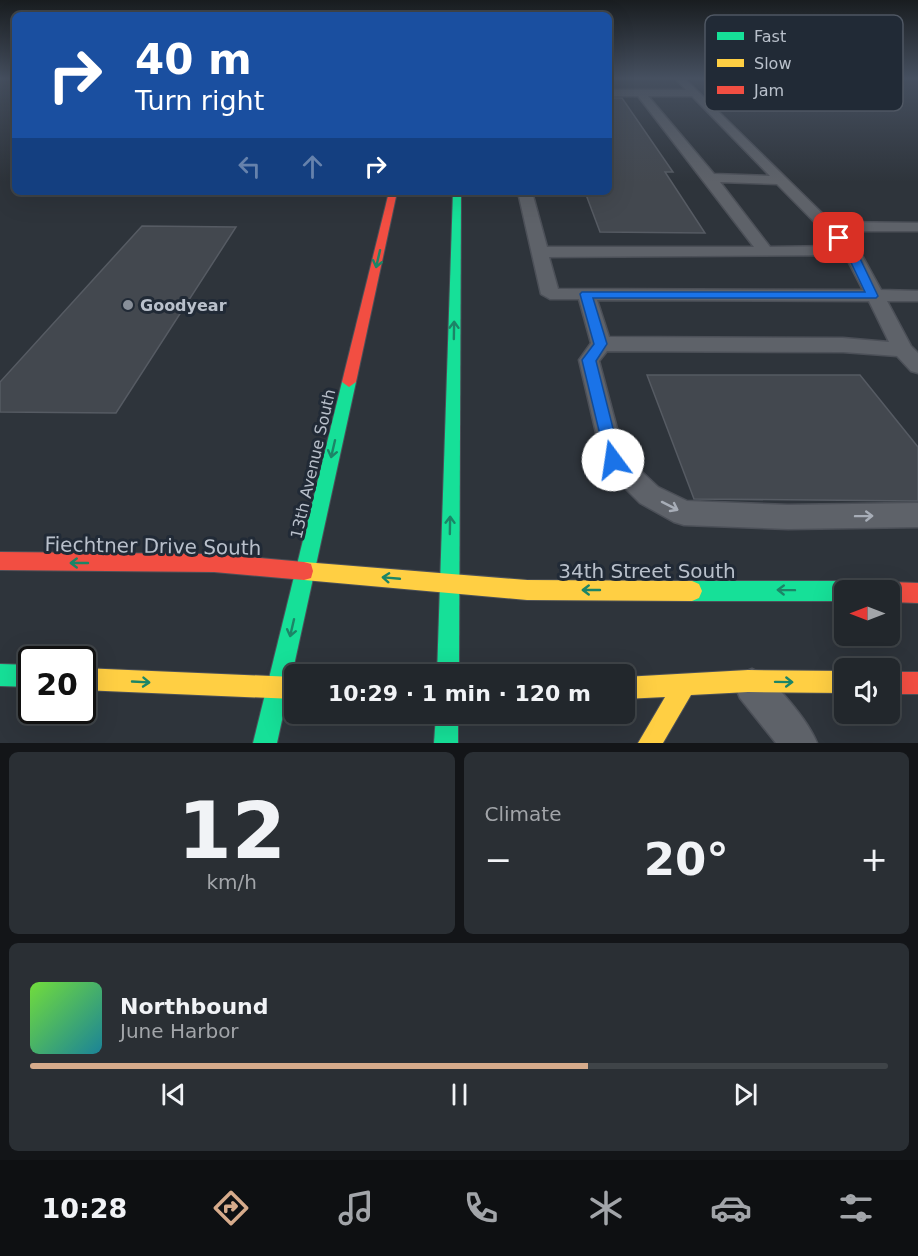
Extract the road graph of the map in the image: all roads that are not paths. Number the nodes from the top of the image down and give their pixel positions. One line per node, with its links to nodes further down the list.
1 (656, 113): 3 (lane)
2 (713, 113): 4 (lane)
3 (710, 178): 4 (lane); 12 (lane)
4 (779, 180): 8 (lane)
5 (392, 195): 21 (main road, 13th Avenue South, one-way to 21)
6 (457, 195): 22 (main road, one-way to 6)
7 (526, 195): 11 (lane)
8 (827, 226): 9 (lane); 10 (lane)
9 (918, 228)
10 (851, 250): 12 (lane); 14 (lane)
11 (540, 252): 12 (lane); 13 (lane)
12 (766, 252)
13 (586, 294): 14 (lane); 16 (lane)
14 (872, 296): 15 (lane); 17 (lane)
15 (918, 296)
16 (601, 344): 17 (lane); 19 (lane, one-way to 19)
17 (910, 350): 18 (lane)
18 (918, 366)
19 (918, 515)
20 (0, 561): 21 (main road, Fiechtner Drive South, one-way to 20)
21 (305, 571): 22 (main road, Fiechtner Drive South, one-way to 21); 35 (main road, 13th Avenue South, one-way to 35)
22 (450, 583): 23 (main road, 34th Street South, one-way to 22); 26 (main road)
23 (834, 591)
24 (900, 592): 25 (main road)
25 (918, 593)
26 (448, 664)
27 (0, 675): 28 (main road)
28 (18, 676)
29 (96, 680): 35 (main road, one-way to 35)
30 (748, 681): 31 (main road, one-way to 31); 34 (main road); 42 (lane)
31 (834, 682)
32 (900, 683): 33 (main road)
33 (918, 683)
34 (684, 686): 37 (main road); 41 (main road)
35 (278, 688): 36 (main road); 39 (main road, 13th Avenue South)
36 (284, 688)
37 (635, 688)
38 (447, 724): 40 (main road)
39 (265, 743)
40 (446, 743)
41 (650, 743)
42 (799, 743)

